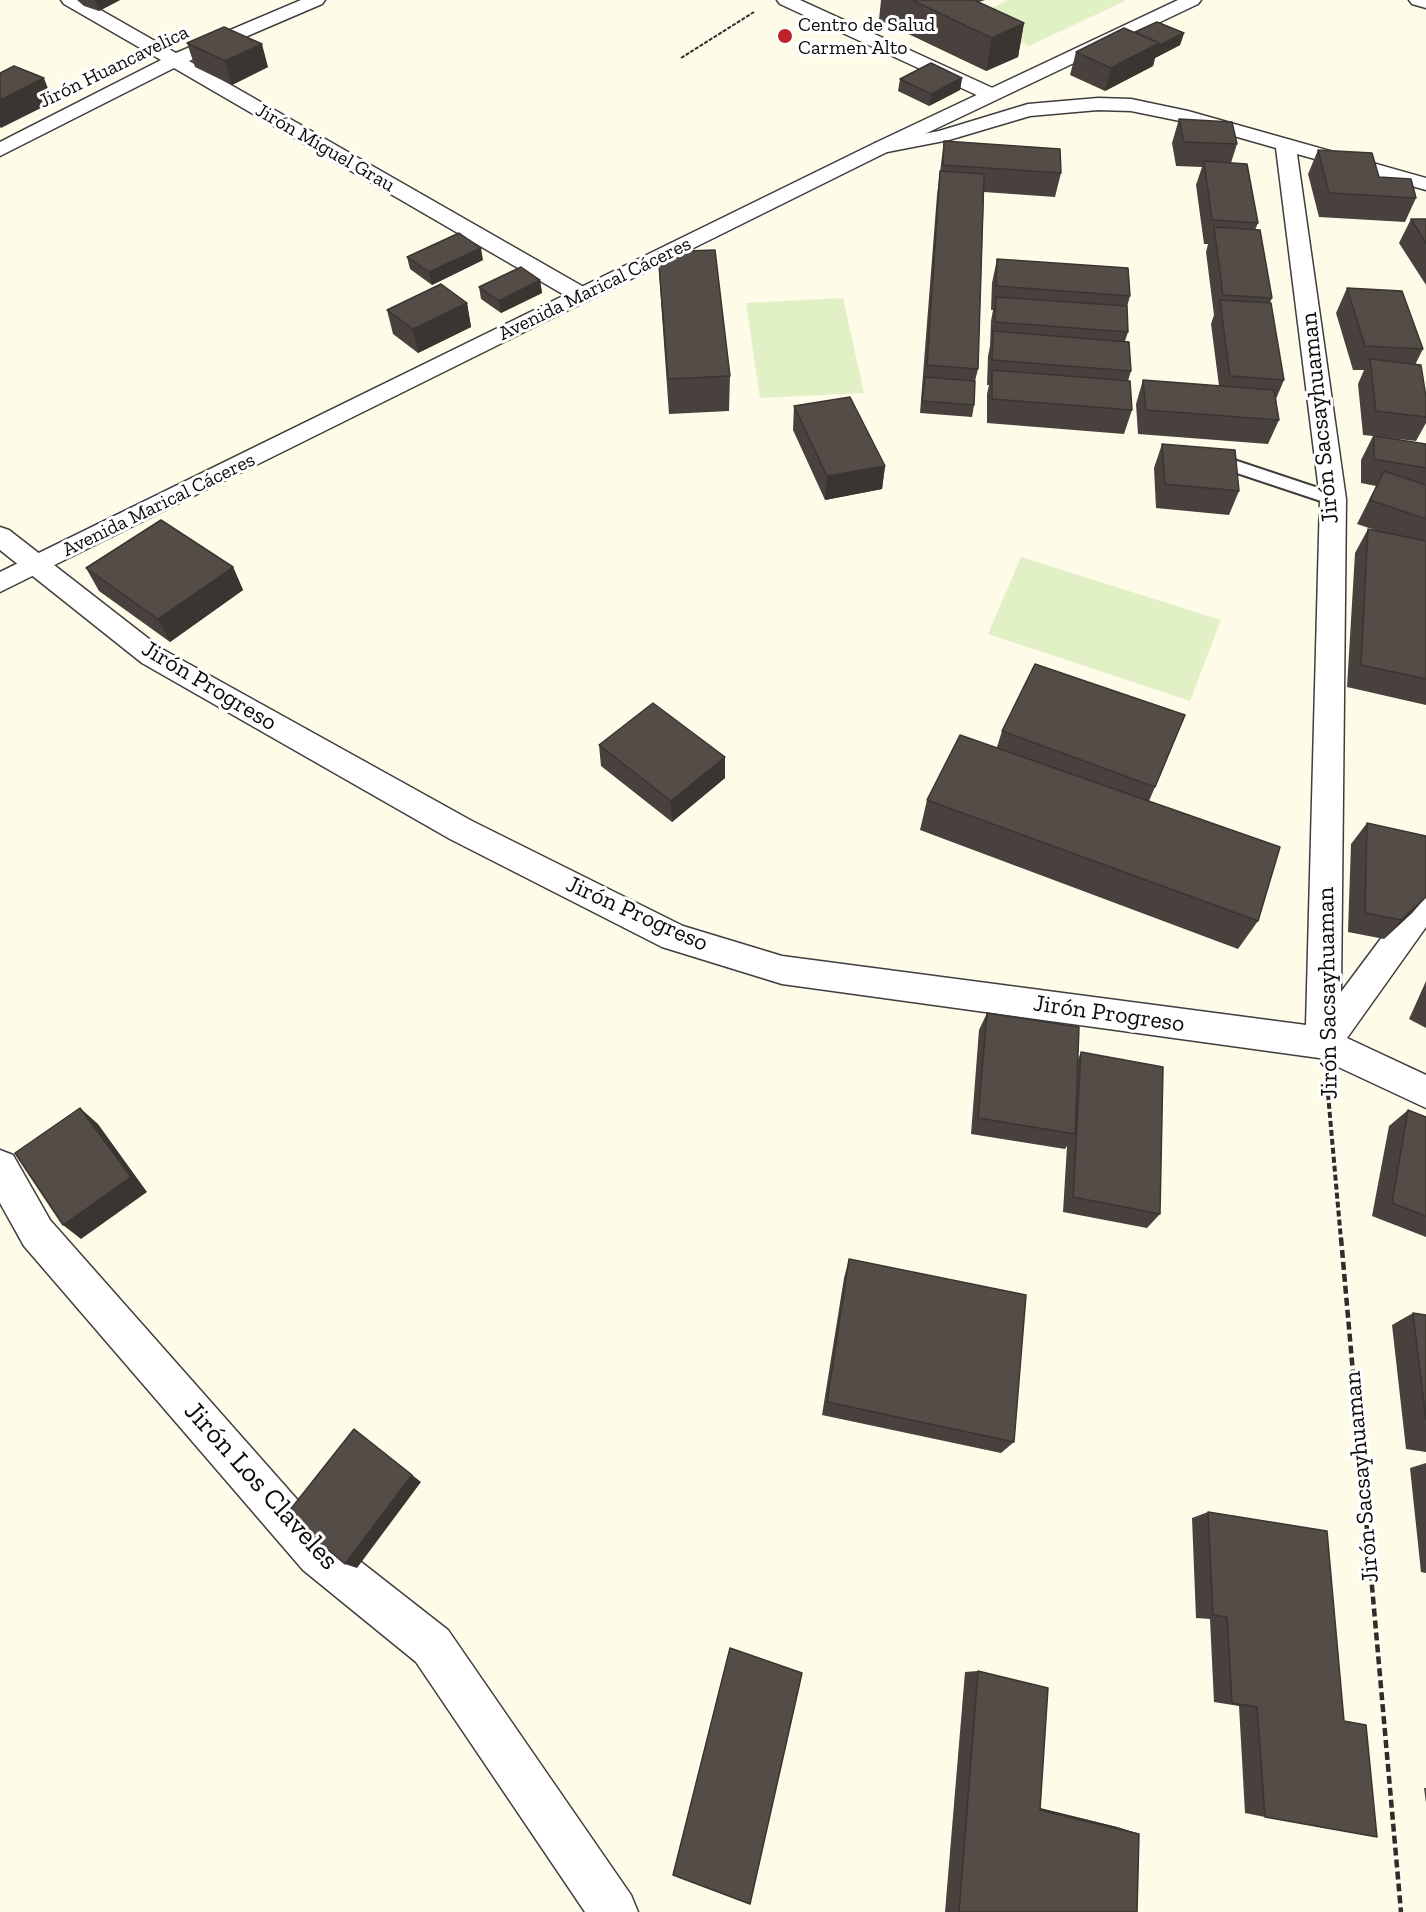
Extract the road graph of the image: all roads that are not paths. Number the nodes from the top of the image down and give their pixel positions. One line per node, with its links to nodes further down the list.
1 (70, 0): 7 (street, Jirón Miguel Grau)
2 (315, 0): 7 (street, Jirón Huancavelica)
3 (786, 0): 8 (street)
4 (1192, 0): 8 (street, Avenida Marical Cáceres)
5 (1418, 0): 6 (street)
6 (1426, 3)
7 (173, 61): 11 (street, Jirón Huancavelica); 13 (street, Jirón Miguel Grau)
8 (990, 94): 10 (street, Avenida Marical Cáceres)
9 (1286, 146): 10 (street); 12 (street); 15 (street, Jirón Sacsayhuaman)
10 (882, 147): 13 (street, Avenida Marical Cáceres)
11 (0, 150)
12 (1426, 184)
13 (580, 295): 17 (street, Avenida Marical Cáceres)
14 (1219, 461): 15 (lane)
15 (1333, 499): 20 (street, Jirón Sacsayhuaman)
16 (0, 536): 17 (street, Jirón Progreso)
17 (36, 566): 18 (street, Avenida Marical Cáceres); 20 (street, Jirón Progreso)
18 (0, 583)
19 (1426, 902): 20 (street)
20 (1323, 1043): 21 (street, Jirón Progreso)
21 (1426, 1092)
22 (0, 1167): 23 (street, Jirón Los Claveles)
23 (614, 1912)

